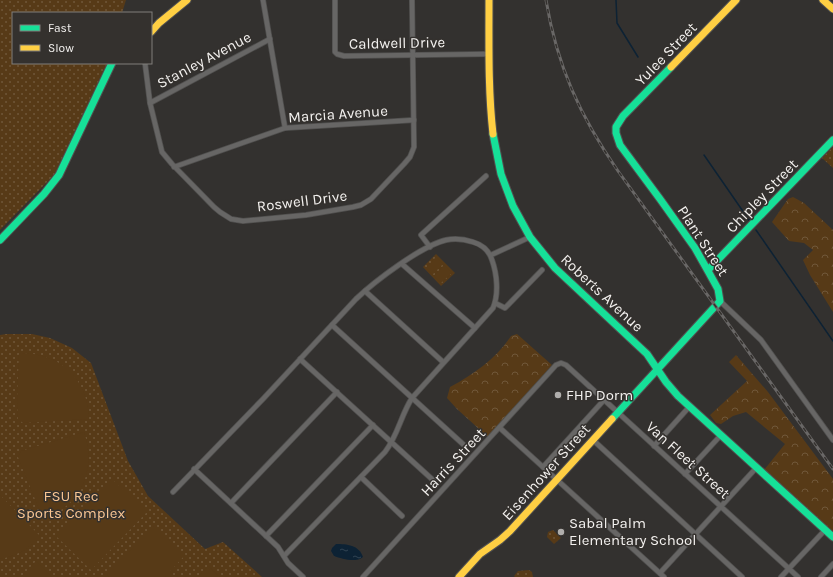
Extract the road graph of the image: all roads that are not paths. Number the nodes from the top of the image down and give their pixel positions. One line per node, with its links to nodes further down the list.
1 (187, 0): 9 (street)
2 (263, 0): 10 (street)
3 (335, 0): 12 (street, Caldwell Drive)
4 (412, 0): 12 (street, Roswell Drive)
5 (489, 0): 11 (street, Roberts Avenue)
6 (736, 0): 17 (street, Yulee Street)
7 (823, 0): 8 (street)
8 (833, 10)
9 (152, 31)
10 (270, 39): 15 (street, Stanley Avenue); 18 (street)
11 (489, 54): 12 (street, Caldwell Drive); 22 (street, Roberts Avenue)
12 (412, 55): 16 (street, Roswell Drive)
13 (112, 64): 23 (street)
14 (145, 64): 15 (street, Roswell Drive)
15 (150, 102): 20 (street, Roswell Drive)
16 (414, 120): 18 (street, Marcia Avenue); 20 (street, Roswell Drive)
17 (616, 127): 27 (street, Plant Street)
18 (285, 128): 20 (street, Marcia Avenue)
19 (833, 140): 27 (street, Chipley Street)
20 (174, 167)
21 (486, 176): 24 (street)
22 (530, 237): 25 (street); 37 (street, Roberts Avenue)
23 (0, 240)
24 (430, 246): 25 (street); 26 (street)
25 (491, 255): 31 (street)
26 (402, 264): 29 (street); 33 (street)
27 (709, 269): 30 (street, Plant Street)
28 (542, 270): 31 (street)
29 (365, 291): 32 (street); 35 (street)
30 (720, 301): 37 (street, Eisenhower Street); 49 (street, Plant Street)
31 (495, 304): 33 (street)
32 (332, 325): 34 (street); 41 (street)
33 (475, 328): 35 (street)
34 (300, 359): 40 (street); 55 (street)
35 (443, 362): 41 (street)
36 (561, 363): 42 (street, Van Fleet Street); 46 (street, Harris Street)
37 (658, 369): 38 (street, Eisenhower Street); 39 (street, Roberts Avenue)
38 (649, 379): 39 (street); 44 (street, Eisenhower Street)
39 (666, 382): 43 (street, Roberts Avenue)
40 (337, 392): 45 (street); 61 (street)
41 (412, 398): 50 (street); 51 (street)
42 (604, 400): 44 (street, Van Fleet Street); 53 (street)
43 (690, 406): 47 (street, Roberts Avenue); 52 (street)
44 (618, 413): 48 (street, Eisenhower Street); 52 (street, Van Fleet Street)
45 (373, 425): 50 (street); 66 (street)
46 (500, 428): 53 (street); 73 (street, Harris Street)
47 (721, 435): 54 (street, Roberts Avenue); 56 (street)
48 (593, 440): 58 (street, Eisenhower Street); 65 (street)
49 (833, 440)
50 (392, 443): 57 (street); 59 (street)
51 (465, 446)
52 (654, 446): 56 (street, Van Fleet Street)
53 (543, 466): 58 (street)
54 (757, 468): 62 (street); 64 (street, Roberts Avenue)
55 (194, 469): 60 (street); 61 (street)
56 (685, 474): 62 (street, Van Fleet Street)
57 (360, 477): 63 (street); 68 (street)
58 (557, 480): 71 (street); 74 (street, Eisenhower Street)
59 (434, 481)
60 (173, 492)
61 (231, 503): 66 (street)
62 (721, 506): 65 (street); 70 (street, Van Fleet Street)
63 (402, 516)
64 (825, 530): 67 (street, Roberts Avenue); 70 (street)
65 (696, 534): 71 (street); 76 (street)
66 (266, 536): 68 (street)
67 (833, 537)
68 (284, 556): 72 (street)
69 (833, 564): 79 (street)
70 (789, 569): 77 (street); 78 (street, Van Fleet Street)
71 (660, 573): 75 (street)
72 (303, 577)
73 (363, 577)
74 (459, 577)
75 (664, 577)
76 (742, 577)
77 (781, 577)
78 (798, 577)
79 (821, 577)

